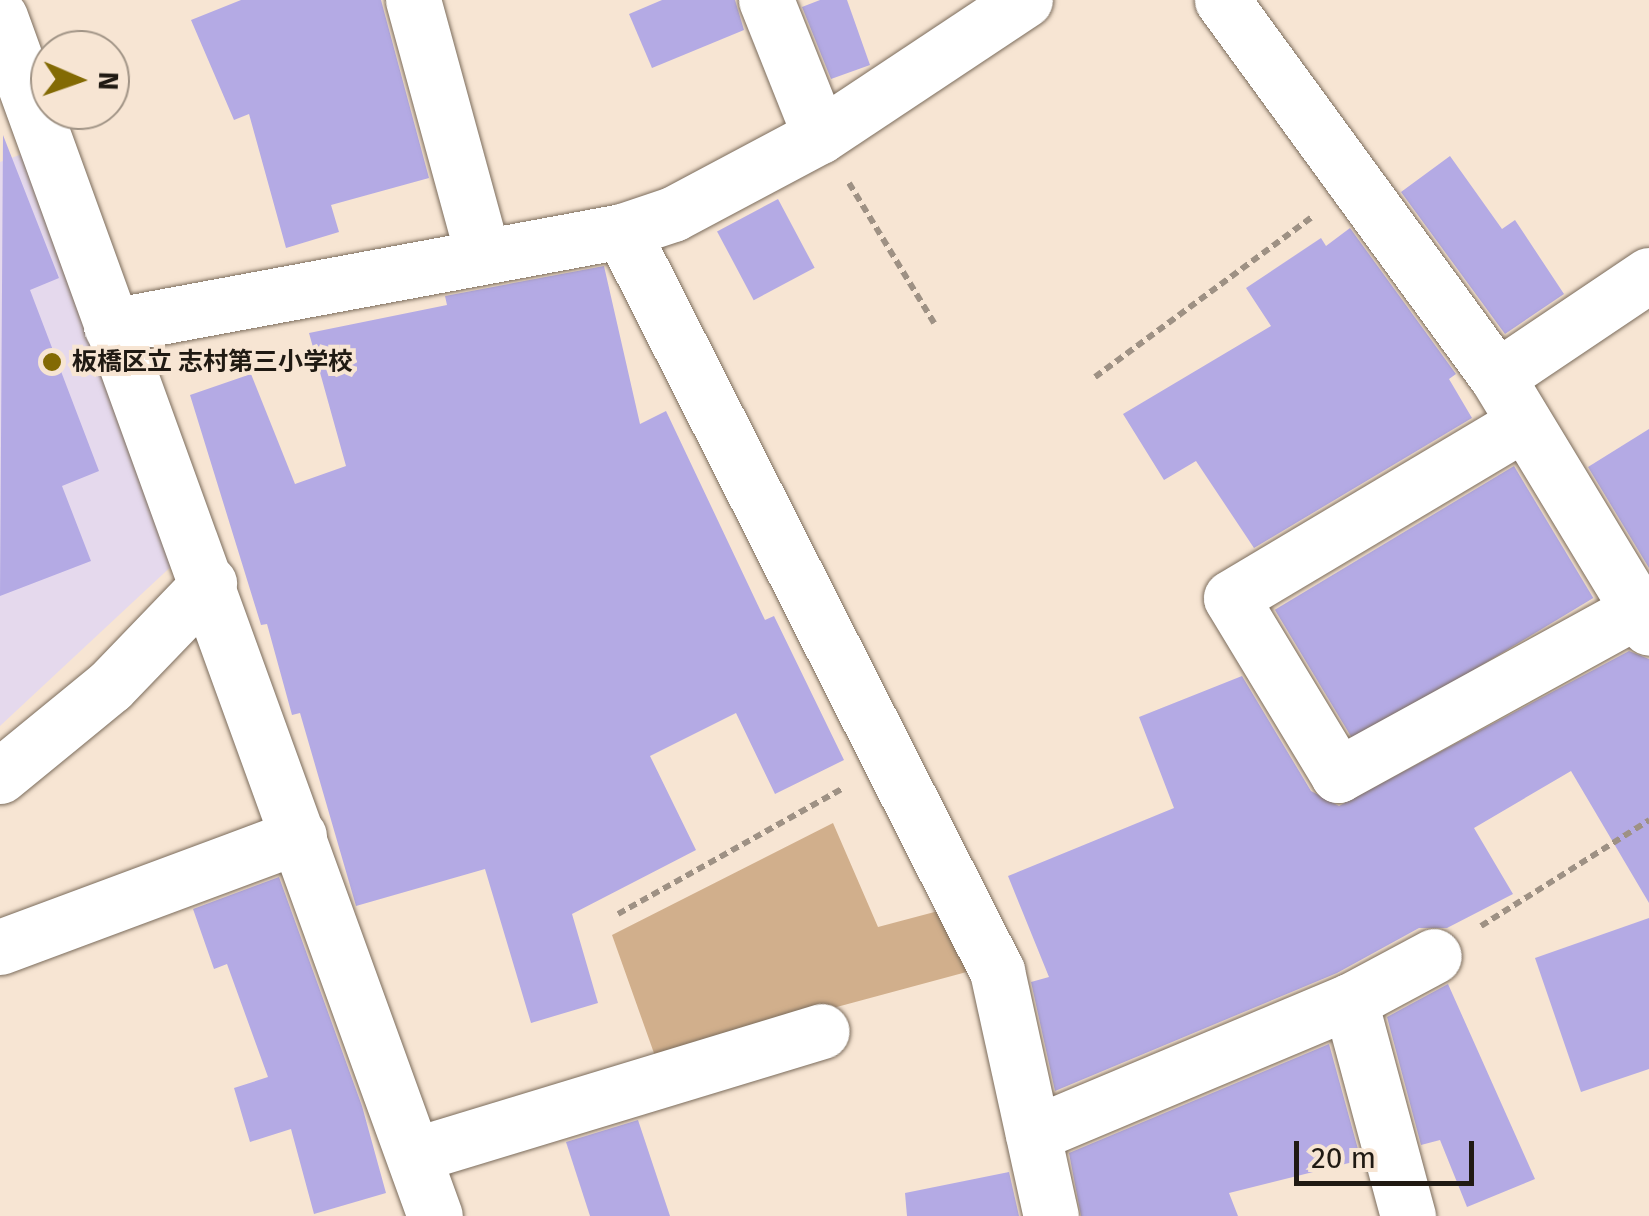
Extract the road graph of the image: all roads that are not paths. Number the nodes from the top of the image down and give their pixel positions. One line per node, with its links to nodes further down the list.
1 (32, 0): 6 (street)
2 (413, 0): 9 (street)
3 (766, 0): 7 (street)
4 (1025, 0): 7 (street)
5 (1222, 0): 12 (street)
6 (0, 15): 11 (street)
7 (820, 136): 8 (street)
8 (622, 231): 9 (street); 21 (street)
9 (483, 256): 11 (street)
10 (1649, 276): 12 (street)
11 (111, 326): 13 (street)
12 (1511, 400): 14 (street); 14 (street)
13 (210, 583): 15 (street); 16 (street)
14 (1643, 619)
15 (0, 776)
16 (299, 836): 17 (street); 22 (street)
17 (0, 947)
18 (1434, 956): 19 (street)
19 (1350, 1002): 21 (street); 25 (street)
20 (822, 1031): 22 (street)
21 (1033, 1134): 24 (street)
22 (414, 1155): 23 (street)
23 (436, 1216)
24 (1051, 1216)
25 (1408, 1216)

